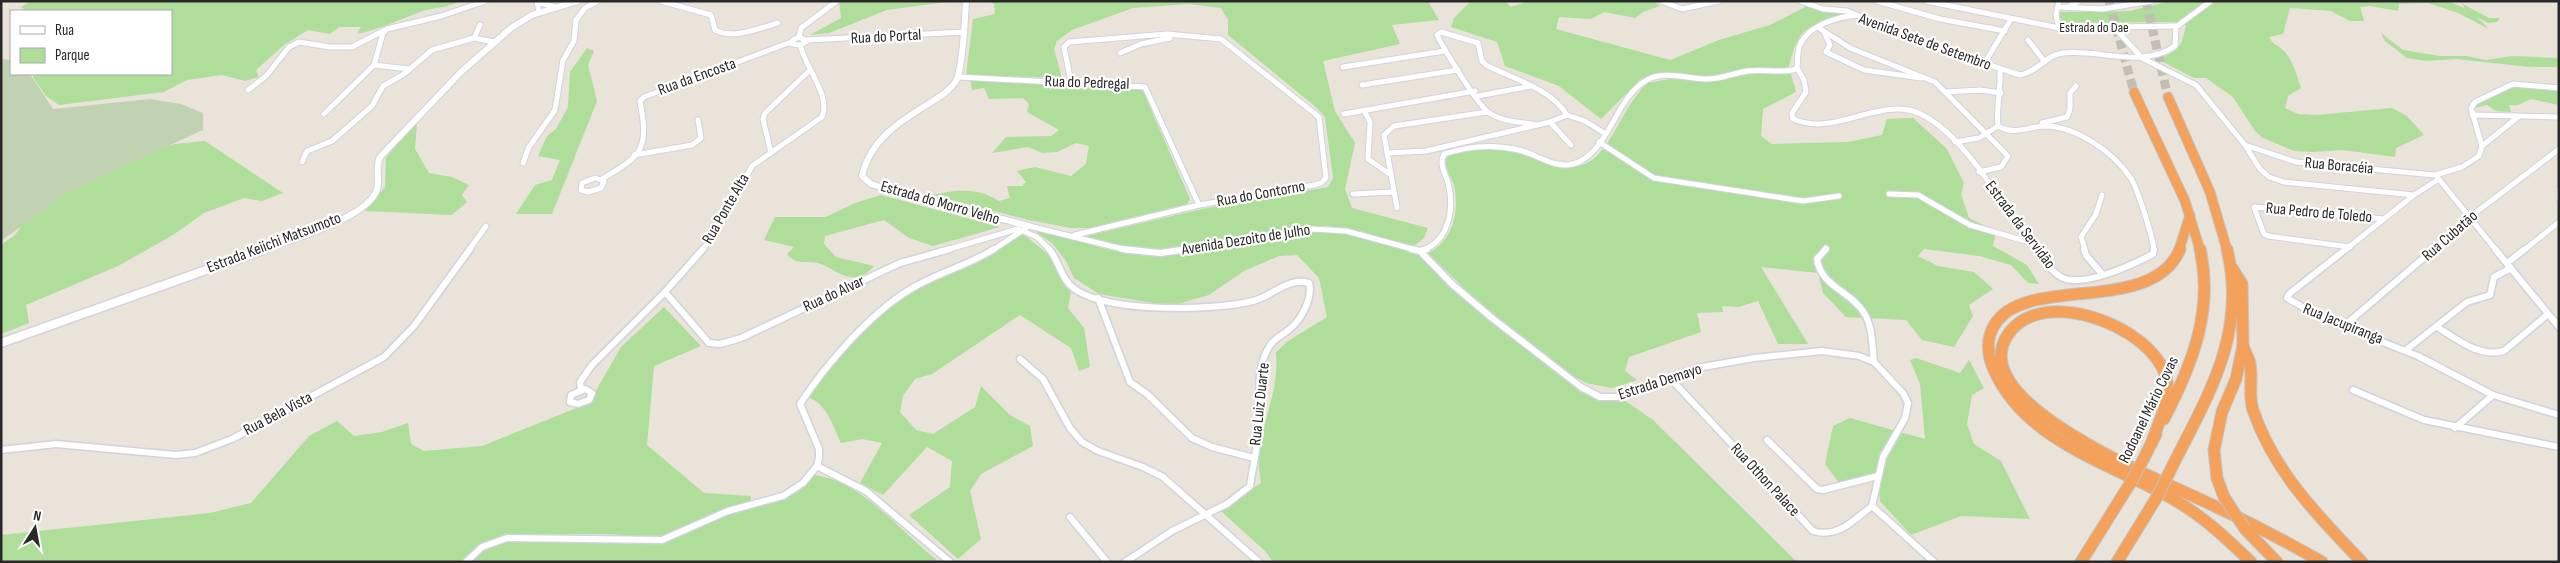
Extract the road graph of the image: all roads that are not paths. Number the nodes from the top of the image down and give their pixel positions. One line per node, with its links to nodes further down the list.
1 (486, 1): 27 (street)
2 (578, 1): 18 (main road, Estrada Keiichi Matsumoto)
3 (598, 1): 91 (street)
4 (661, 1): 22 (street)
5 (837, 1): 33 (street)
6 (966, 1): 30 (main road)
7 (1661, 1): 8 (street)
8 (1719, 1)
9 (1800, 1): 20 (street)
10 (1877, 1): 29 (street)
11 (1926, 1): 21 (street, Estrada do Dae)
12 (2079, 1): 17 (street)
13 (2152, 1): 17 (street)
14 (2211, 1): 24 (street)
15 (537, 2): 18 (street); 19 (street)
16 (2058, 4): 17 (street); 26 (street)
17 (2068, 6)
18 (555, 8): 19 (main road, Estrada Keiichi Matsumoto)
19 (539, 12): 37 (main road, Estrada Keiichi Matsumoto)
20 (1857, 15): 28 (street, Avenida Sete de Setembro); 45 (street, Avenida Sete de Setembro)
21 (2011, 19): 26 (street, Estrada do Dae); 29 (street)
22 (778, 23)
23 (480, 25): 34 (street)
24 (2178, 26): 25 (street, Estrada do Dae); 43 (street)
25 (2114, 27): 26 (street, Estrada do Dae); 43 (street)
26 (2059, 28)
27 (387, 29): 46 (street); 60 (street)
28 (1821, 30): 48 (street, Avenida Sete de Setembro); 54 (street); 54 (street)
29 (2005, 31): 45 (street)
30 (965, 32): 35 (street, Rua do Portal); 53 (main road)
31 (1150, 34): 32 (street, Rua do Contorno); 39 (street); 55 (street, Rua do Contorno)
32 (1182, 35): 39 (street); 104 (street, Rua do Contorno)
33 (799, 37): 35 (street); 38 (street)
34 (474, 38): 37 (street); 49 (street)
35 (807, 40): 40 (street)
36 (2028, 40): 44 (street)
37 (494, 42): 126 (main road, Estrada Keiichi Matsumoto)
38 (791, 42): 40 (street); 89 (street, Rua da Encosta)
39 (1147, 42): 42 (street)
40 (800, 45): 52 (street)
41 (1445, 51): 47 (street); 50 (street); 57 (street)
42 (1120, 53)
43 (2142, 58): 44 (street, Avenida Sete de Setembro); 84 (street)
44 (2045, 62): 51 (street, Avenida Sete de Setembro)
45 (1984, 64): 51 (street, Avenida Sete de Setembro)
46 (374, 65): 49 (street); 68 (street)
47 (1343, 67)
48 (1797, 68): 79 (street); 82 (street, Estrada da Servidão)
49 (409, 69): 90 (street)
50 (1458, 70): 56 (street); 64 (street)
51 (2000, 70): 63 (street)
52 (809, 71): 87 (street); 87 (street, Rua Ponte Alta)
53 (959, 76): 55 (street, Rua do Pedregal); 111 (main road, Estrada do Morro Velho)
54 (1925, 78): 61 (street)
55 (1071, 82): 104 (street, Rua do Pedregal)
56 (1362, 85)
57 (1531, 86): 64 (street); 71 (street)
58 (2076, 86): 78 (street)
59 (2559, 88): 70 (street)
60 (248, 90)
61 (1945, 92): 63 (street); 80 (street)
62 (2134, 92): 106 (highway, Rodoanel Mário Covas)
63 (2001, 93): 77 (street)
64 (1476, 94): 66 (street); 67 (street)
65 (2168, 97): 118 (highway)
66 (1364, 110): 69 (street); 93 (street)
67 (1487, 112): 76 (street); 88 (street)
68 (324, 114)
69 (1344, 114)
70 (2472, 115): 73 (street); 85 (street)
71 (1567, 116): 75 (street); 79 (street)
72 (2559, 116): 73 (street)
73 (2518, 117): 85 (street)
74 (698, 120): 89 (street)
75 (1550, 122): 76 (street); 83 (street)
76 (1536, 125): 88 (street)
77 (1998, 126): 78 (street, Estrada da Servidão); 80 (street)
78 (2030, 130): 119 (street, Estrada da Servidão)
79 (1604, 133): 81 (street)
80 (1986, 134): 82 (street); 92 (street)
81 (1599, 142): 102 (street); 116 (street)
82 (1955, 142): 92 (street, Estrada da Servidão)
83 (1571, 145)
84 (2245, 145): 94 (street, Rua Boracéia); 101 (street)
85 (2482, 146): 94 (street)
86 (2559, 149): 107 (street, Rua Cubatão)
87 (772, 153): 120 (street, Rua Ponte Alta)
88 (1388, 153): 93 (street)
89 (634, 155): 95 (street, Rua da Encosta)
90 (302, 162)
91 (523, 163)
92 (1980, 172): 113 (street, Estrada da Servidão)
93 (1391, 175): 97 (street)
94 (2437, 177): 101 (street, Rua Jacupiranga); 107 (street)
95 (602, 179)
96 (2559, 189): 103 (street)
97 (1394, 192): 98 (street); 105 (street)
98 (1353, 194)
99 (1889, 194): 113 (street)
100 (2102, 195): 119 (street)
101 (2414, 195): 108 (street, Rua Jacupiranga)
102 (1839, 196)
103 (2559, 199)
104 (1199, 205): 112 (street, Rua do Contorno)
105 (1397, 208)
106 (2190, 215): 137 (highway, Rodoanel Mário Covas); 158 (highway)
107 (2470, 217): 117 (street); 123 (street, Rua Cubatão)
108 (2383, 219): 114 (street, Rua Jacupiranga); 114 (street, Rua Pedro de Toledo)
109 (2559, 222): 117 (street)
110 (486, 226): 140 (street, Rua Bela Vista)
111 (1027, 228): 112 (street, Rua do Contorno); 120 (street, Rua do Alvar); 121 (street); 142 (street)
112 (1072, 235): 116 (street, Avenida Dezoito de Julho)
113 (2032, 244): 119 (street, Estrada da Servidão)
114 (2350, 246): 123 (street, Rua Jacupiranga)
115 (1826, 248): 130 (street)
116 (1420, 252): 131 (street, Estrada Demayo)
117 (2509, 265): 122 (street); 125 (street)
118 (2232, 268): 127 (highway); 157 (highway, bridge)
119 (2102, 274)
120 (665, 292): 132 (street, Rua Ponte Alta)
121 (1098, 298): 141 (street); 141 (street, Rua Luiz Duarte)
122 (2548, 314): 124 (street); 125 (street)
123 (2344, 326): 128 (street, Rua Jacupiranga)
124 (2559, 326)
125 (2437, 327): 128 (street)
126 (1, 343)
127 (2243, 346): 147 (highway, bridge); 162 (highway)
128 (2406, 350): 134 (street, Rua Jacupiranga)
129 (1020, 359): 145 (street)
130 (1874, 362): 131 (street, Estrada Demayo); 143 (street, Estrada Demayo)
131 (1670, 378): 144 (street, Rua Othon Palace)
132 (581, 390)
133 (2353, 390): 136 (street)
134 (2493, 395): 135 (street, Rua Jacupiranga); 136 (street)
135 (2559, 415)
136 (2455, 428): 139 (street)
137 (2153, 439): 147 (highway); 148 (highway, Rodoanel Mário Covas, bridge)
138 (1767, 440): 143 (street)
139 (2559, 447)
140 (1, 450)
141 (1254, 458): 145 (street, Rua Luiz Duarte)
142 (817, 466): 149 (street); 150 (street)
143 (1878, 476): 144 (street)
144 (1872, 506): 154 (street)
145 (1204, 514): 152 (street); 153 (street)
146 (1070, 517): 151 (street)
147 (2249, 528): 159 (highway); 160 (highway); 161 (highway)
148 (2094, 540): 155 (highway); 156 (highway, Rodoanel Mário Covas)
149 (466, 562)
150 (950, 562)
151 (1107, 562)
152 (1125, 562)
153 (1259, 562)
154 (1934, 562)
155 (2076, 562)
156 (2081, 562)
157 (2118, 562)
158 (2251, 562)
159 (2277, 562)
160 (2310, 562)
161 (2322, 562)
162 (2362, 562)

